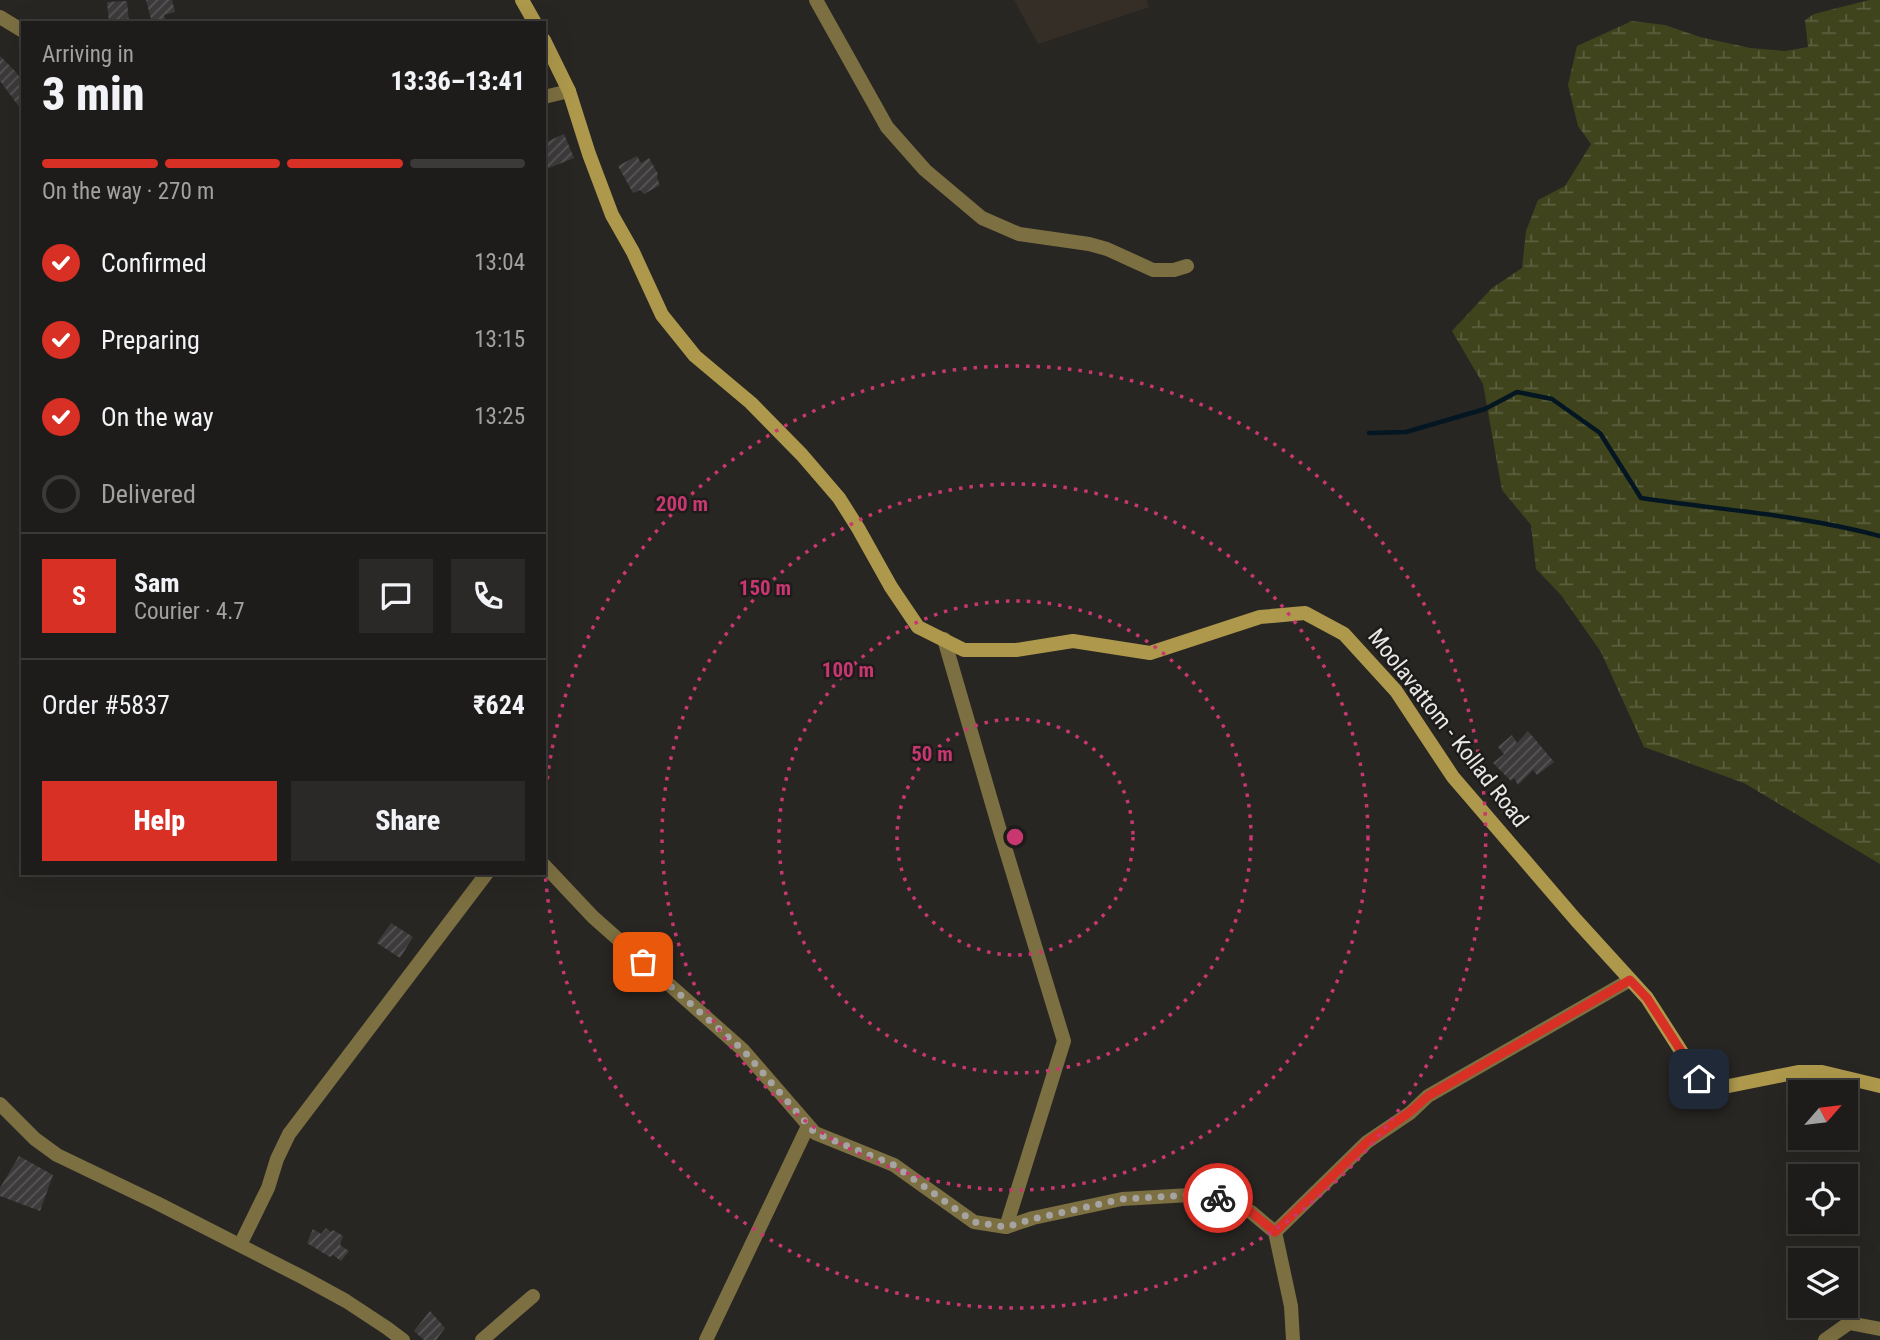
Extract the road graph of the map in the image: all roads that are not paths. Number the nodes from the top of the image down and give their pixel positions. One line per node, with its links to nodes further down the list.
1 (522, 0): 4 (main road)
2 (816, 0): 9 (street)
3 (0, 17): 5 (street)
4 (534, 21)
5 (21, 30)
6 (546, 44): 7 (main road, Moolavattom - Kollad Road)
7 (569, 91): 8 (street); 10 (main road, Moolavattom - Kollad Road)
8 (546, 97)
9 (1187, 266)
10 (944, 639): 13 (main road, Moolavattom - Kollad Road); 17 (street)
11 (546, 867): 16 (street)
12 (485, 875): 19 (street)
13 (1630, 980): 14 (main road, Moolavattom - Kollad Road); 18 (street)
14 (1880, 1086)
15 (0, 1104): 19 (street)
16 (808, 1126): 17 (street); 24 (street)
17 (1006, 1227): 18 (street)
18 (1275, 1232): 25 (street)
19 (240, 1245): 22 (street)
20 (533, 1296): 23 (street)
21 (1880, 1329): 26 (street)
22 (403, 1340)
23 (482, 1340)
24 (706, 1340)
25 (1293, 1340)
26 (1825, 1340)

